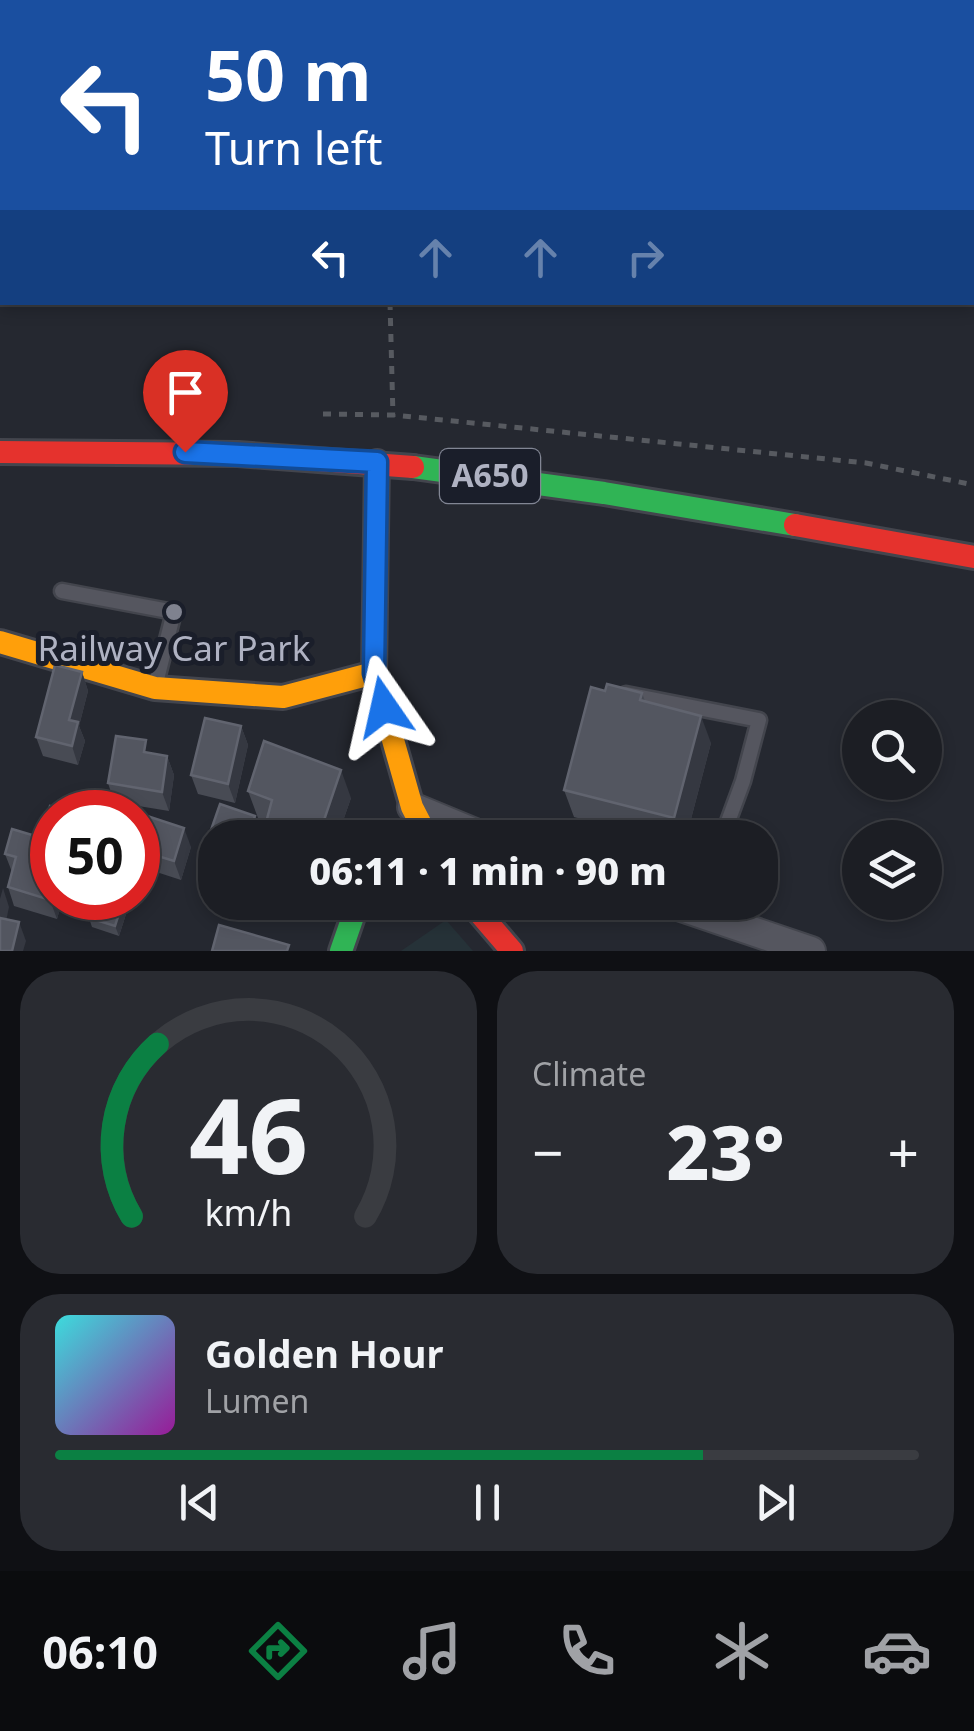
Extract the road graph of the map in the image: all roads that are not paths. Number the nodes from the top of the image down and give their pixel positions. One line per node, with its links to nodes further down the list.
1 (0, 452): 2 (main road, A650)
2 (377, 462): 3 (main road, A650); 6 (main road)
3 (974, 557)
4 (62, 592): 7 (lane)
5 (0, 642): 7 (main road)
6 (374, 673): 7 (main road); 9 (main road)
7 (155, 688)
8 (620, 693): 12 (lane)
9 (406, 815): 10 (main road); 11 (street)
10 (411, 820)
11 (424, 820)
12 (728, 820)
13 (352, 920): 16 (main road)
14 (485, 920): 17 (main road)
15 (725, 920): 18 (street)
16 (342, 951)
17 (512, 951)
18 (810, 951)

